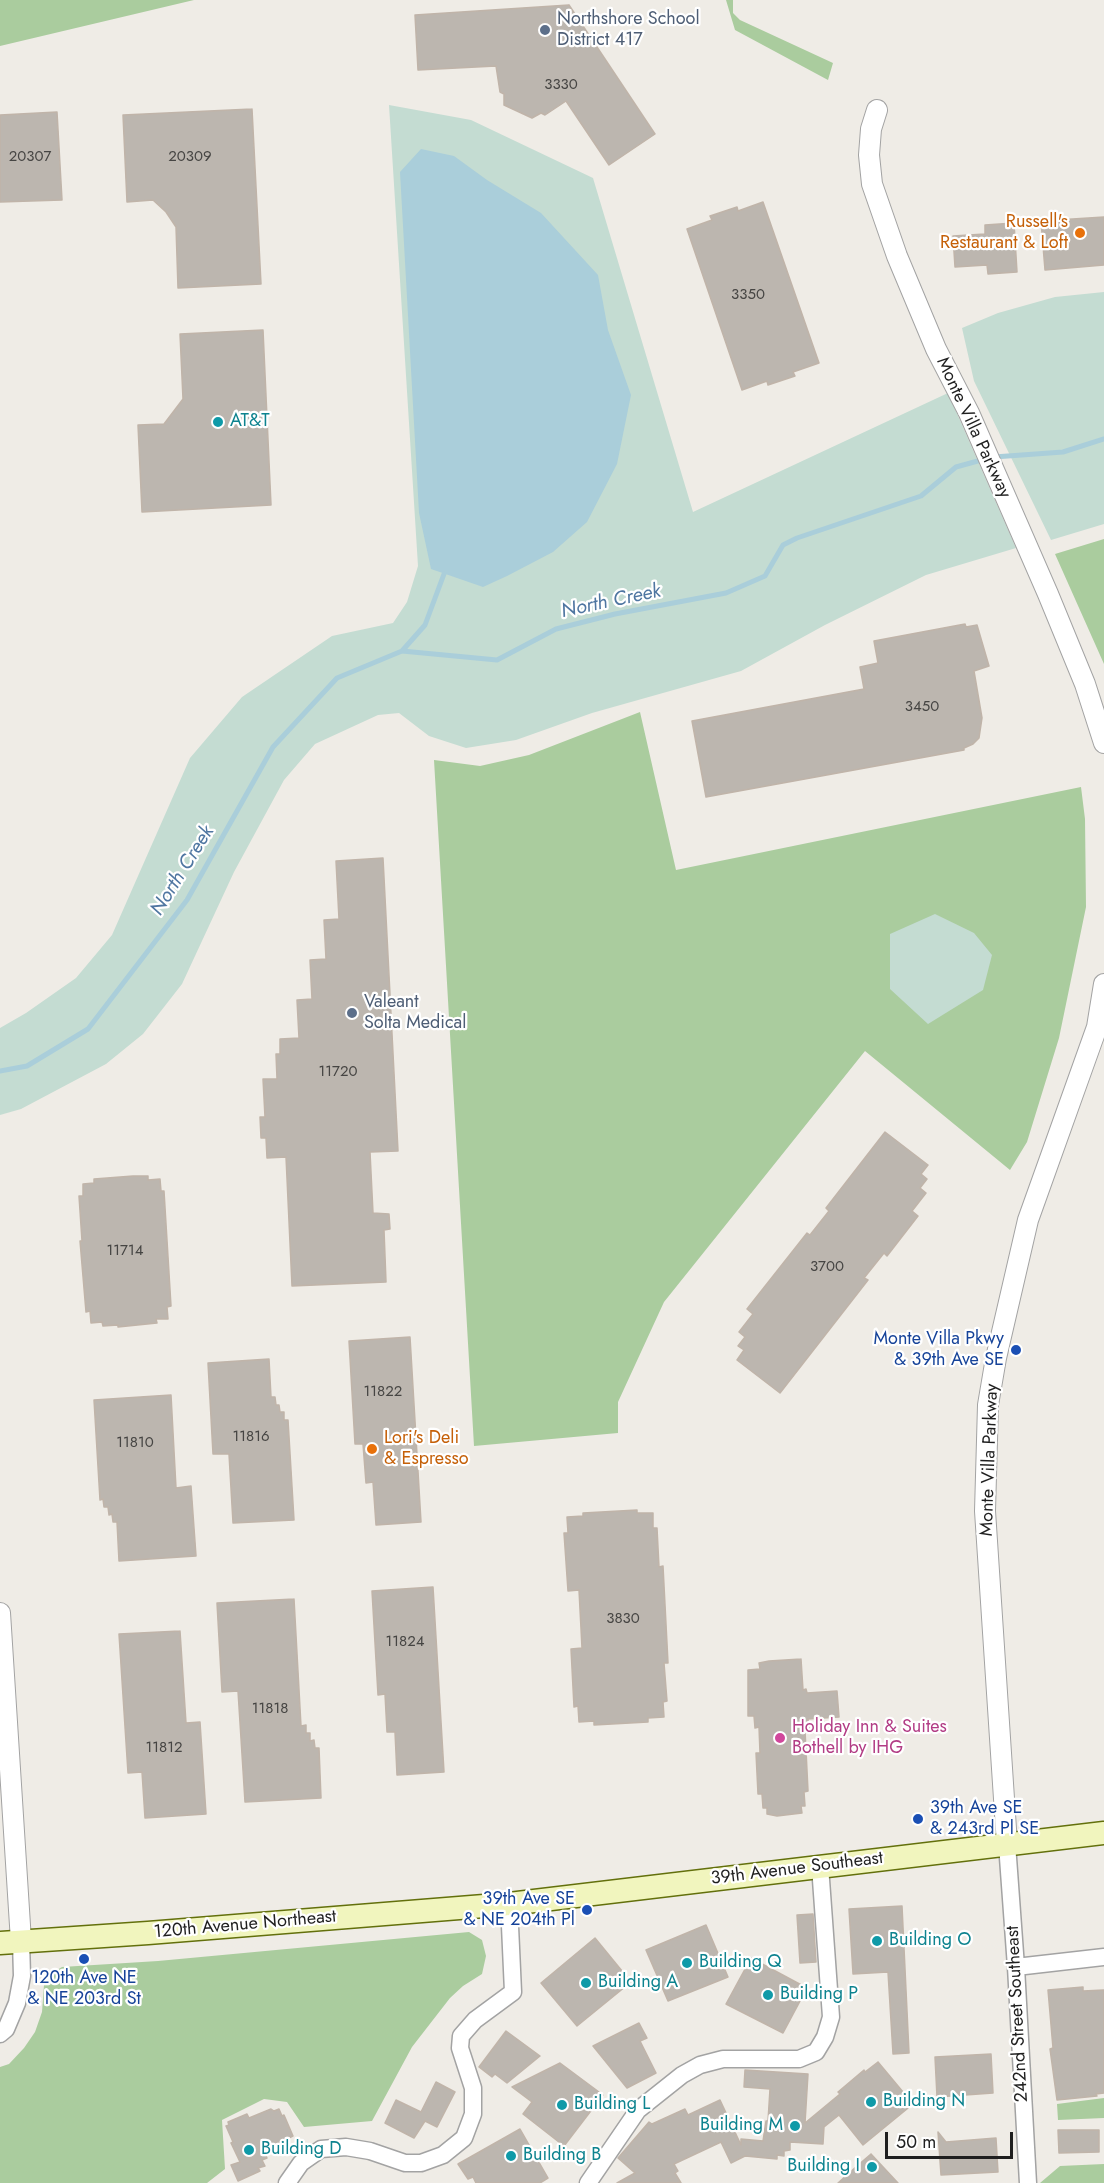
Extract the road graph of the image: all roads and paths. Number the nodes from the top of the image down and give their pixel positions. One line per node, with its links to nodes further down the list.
1 (878, 110): 2 (street, Monte Villa Parkway)
2 (1104, 742)
3 (1104, 984): 6 (street, Monte Villa Parkway)
4 (0, 1613): 9 (street)
5 (1104, 1833): 6 (main road, 39th Avenue Southeast)
6 (1007, 1844): 7 (main road, 39th Avenue Southeast); 11 (street, 242nd Street Southeast)
7 (820, 1866): 8 (main road, 39th Avenue Southeast); 14 (street)
8 (500, 1905): 9 (main road, 120th Avenue Northeast); 13 (street)
9 (11, 1942): 12 (street)
10 (1104, 1957): 11 (street)
11 (1016, 1967): 15 (street, 242nd Street Southeast)
12 (0, 2034)
13 (287, 2183)
14 (588, 2183)
15 (1028, 2183)

